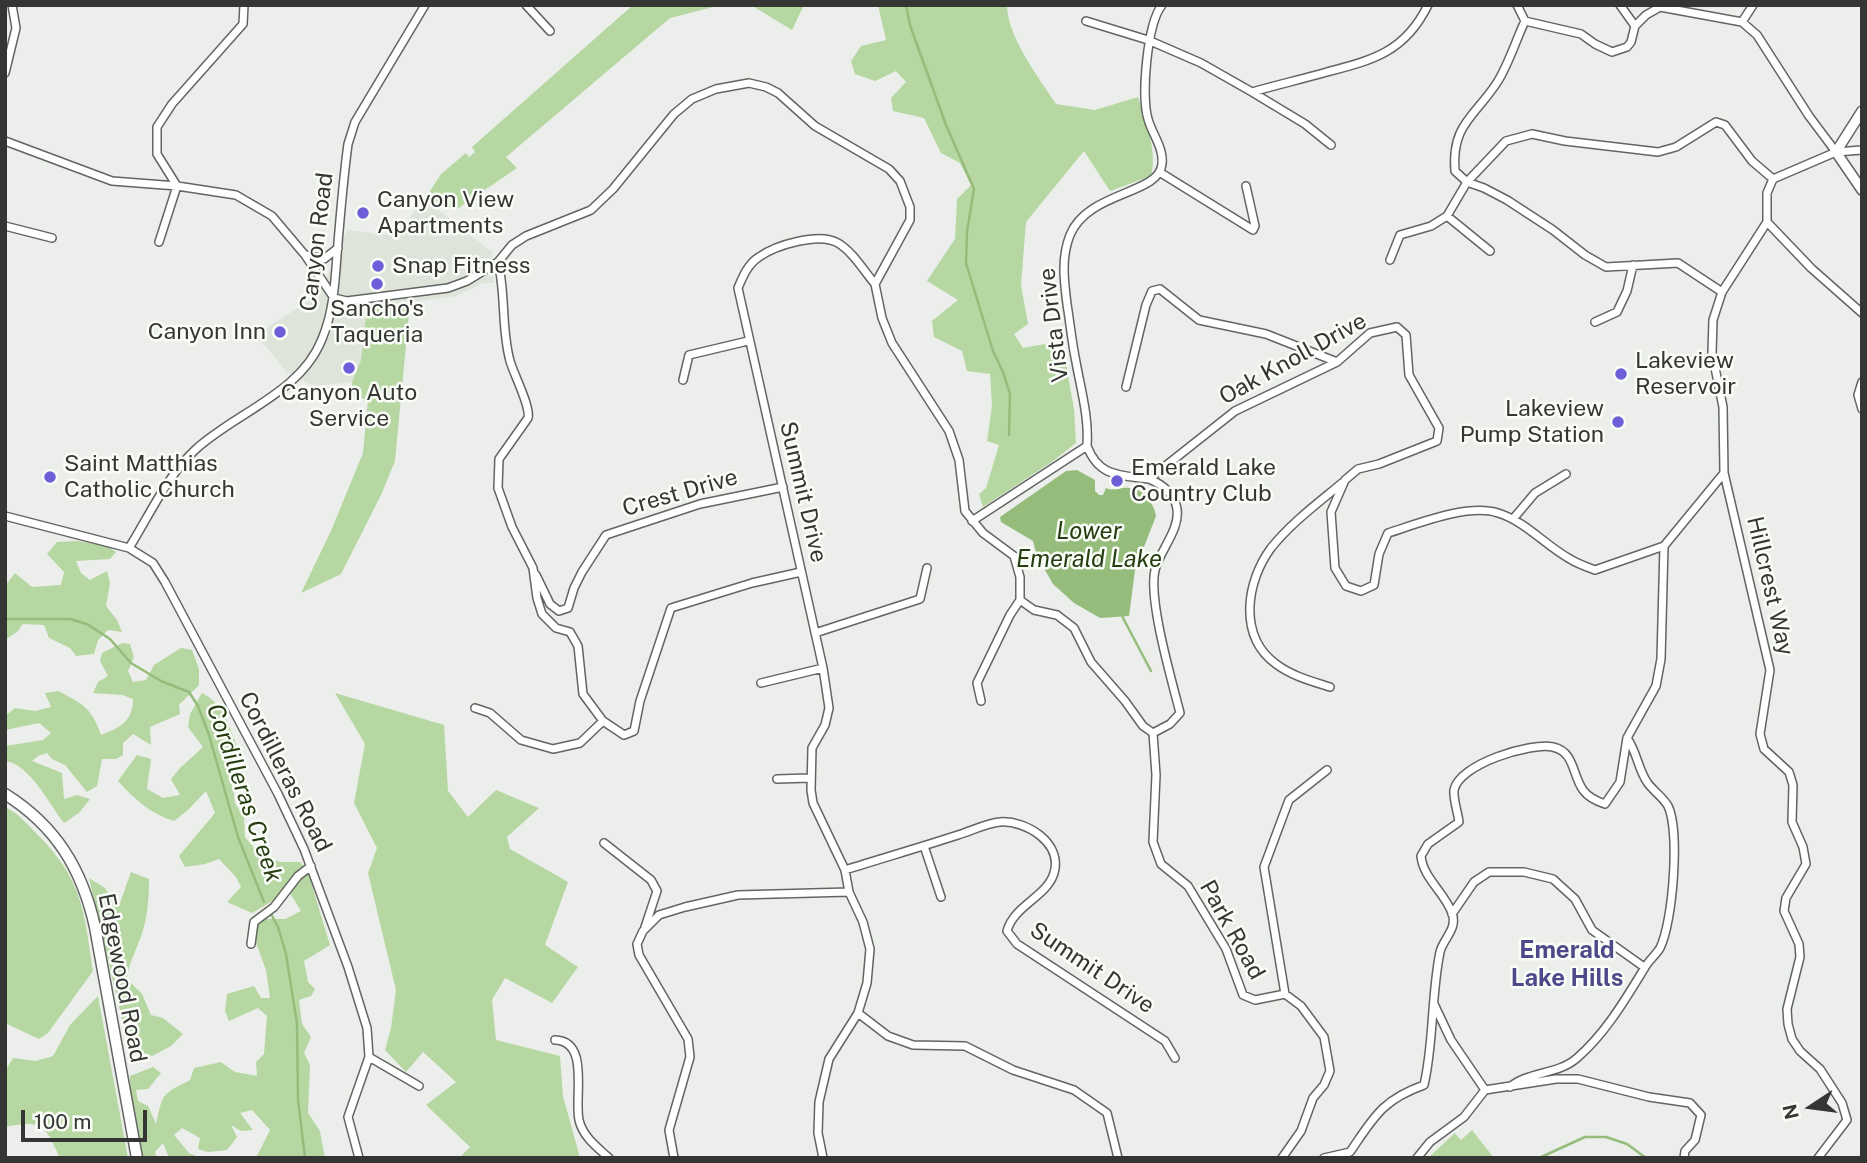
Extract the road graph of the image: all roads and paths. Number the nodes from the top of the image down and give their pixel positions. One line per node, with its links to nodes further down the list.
1 (12, 5): 16 (street)
2 (244, 5): 26 (street)
3 (425, 5): 34 (street, Canyon Road)
4 (526, 5): 14 (street)
5 (1162, 5): 15 (street)
6 (1428, 5): 17 (street)
7 (1517, 5): 11 (street)
8 (1620, 5): 13 (street)
9 (1753, 5): 12 (street)
10 (1086, 21): 15 (street)
11 (1525, 21): 13 (street); 25 (street)
12 (1742, 22): 13 (street); 22 (street)
13 (1635, 26)
14 (550, 31)
15 (1148, 40): 17 (street); 23 (street)
16 (5, 73)
17 (1252, 92): 20 (street)
18 (1862, 111): 22 (street)
19 (5, 141): 26 (street)
20 (1331, 145)
21 (1862, 150): 22 (street)
22 (1836, 152): 24 (street); 28 (street)
23 (1161, 173): 27 (street); 51 (street, Vista Drive)
24 (1773, 178): 25 (street); 30 (street)
25 (1467, 182): 29 (street); 39 (street)
26 (177, 186): 33 (street); 36 (street)
27 (1246, 186)
28 (1862, 190)
29 (1447, 216): 35 (street); 37 (street)
30 (1767, 222): 41 (street); 43 (street)
31 (5, 226): 32 (street)
32 (52, 238)
33 (159, 242)
34 (338, 248): 36 (street); 42 (street, Canyon Road)
35 (1490, 251)
36 (305, 255): 42 (street)
37 (1390, 261)
38 (498, 262): 40 (street); 42 (street); 62 (street)
39 (1633, 265): 41 (street); 44 (street)
40 (875, 284): 45 (street, Summit Drive); 59 (street)
41 (1722, 292): 52 (street)
42 (334, 298): 61 (street, Canyon Road)
43 (1862, 313)
44 (1595, 323)
45 (748, 341): 47 (street); 56 (street, Summit Drive)
46 (1337, 362): 49 (street); 54 (street, Oak Knoll Drive); 55 (street, Oak Knoll Drive)
47 (683, 380)
48 (1862, 382): 50 (street)
49 (1126, 387)
50 (1862, 409)
51 (1087, 446): 54 (street); 59 (street)
52 (1724, 473): 60 (street); 108 (street, Hillcrest Way)
53 (1566, 474): 58 (street)
54 (1149, 479): 73 (street)
55 (1345, 480): 58 (street); 69 (street)
56 (783, 487): 62 (street, Crest Drive); 64 (street, Summit Drive)
57 (5, 516): 61 (street, Cordilleras Road)
58 (1513, 519): 60 (street)
59 (972, 522): 65 (street)
60 (1664, 546): 74 (street)
61 (129, 548): 81 (street, Cordilleras Road)
62 (533, 568): 72 (street)
63 (927, 568): 66 (street)
64 (801, 572): 66 (street, Summit Drive); 72 (street)
65 (1020, 600): 70 (street); 73 (street)
66 (815, 633): 67 (street, Summit Drive)
67 (823, 668): 68 (street); 76 (street, Summit Drive)
68 (761, 683)
69 (1330, 687)
70 (981, 701)
71 (475, 708): 72 (street)
72 (603, 721)
73 (1153, 733): 89 (street, Park Road)
74 (1627, 738): 85 (street); 88 (street)
75 (1327, 770): 89 (street, Park Road)
76 (810, 778): 77 (street); 82 (street, Summit Drive)
77 (776, 779)
78 (5, 794): 98 (main road, Edgewood Road)
79 (604, 843): 86 (street)
80 (924, 846): 82 (street, Summit Drive); 84 (street); 94 (street, Summit Drive)
81 (311, 866): 87 (street); 93 (street, Cordilleras Road)
82 (845, 870): 83 (street, Summit Drive)
83 (849, 891): 86 (street); 91 (street, Summit Drive)
84 (940, 897)
85 (1452, 914): 88 (street); 90 (street)
86 (643, 931): 101 (street)
87 (251, 944)
88 (1644, 967): 96 (street)
89 (1286, 994): 104 (street)
90 (1432, 1000): 97 (street); 105 (street)
91 (859, 1013): 102 (street, Summit Drive); 103 (street)
92 (555, 1040): 100 (street)
93 (369, 1057): 95 (street); 99 (street, Cordilleras Road)
94 (1175, 1058)
95 (419, 1086)
96 (1510, 1087): 97 (street); 107 (street)
97 (1485, 1090): 106 (street)
98 (136, 1158)
99 (359, 1158)
100 (609, 1158)
101 (674, 1158)
102 (823, 1158)
103 (1118, 1158)
104 (1282, 1158)
105 (1324, 1158)
106 (1417, 1158)
107 (1684, 1158)
108 (1818, 1158)

